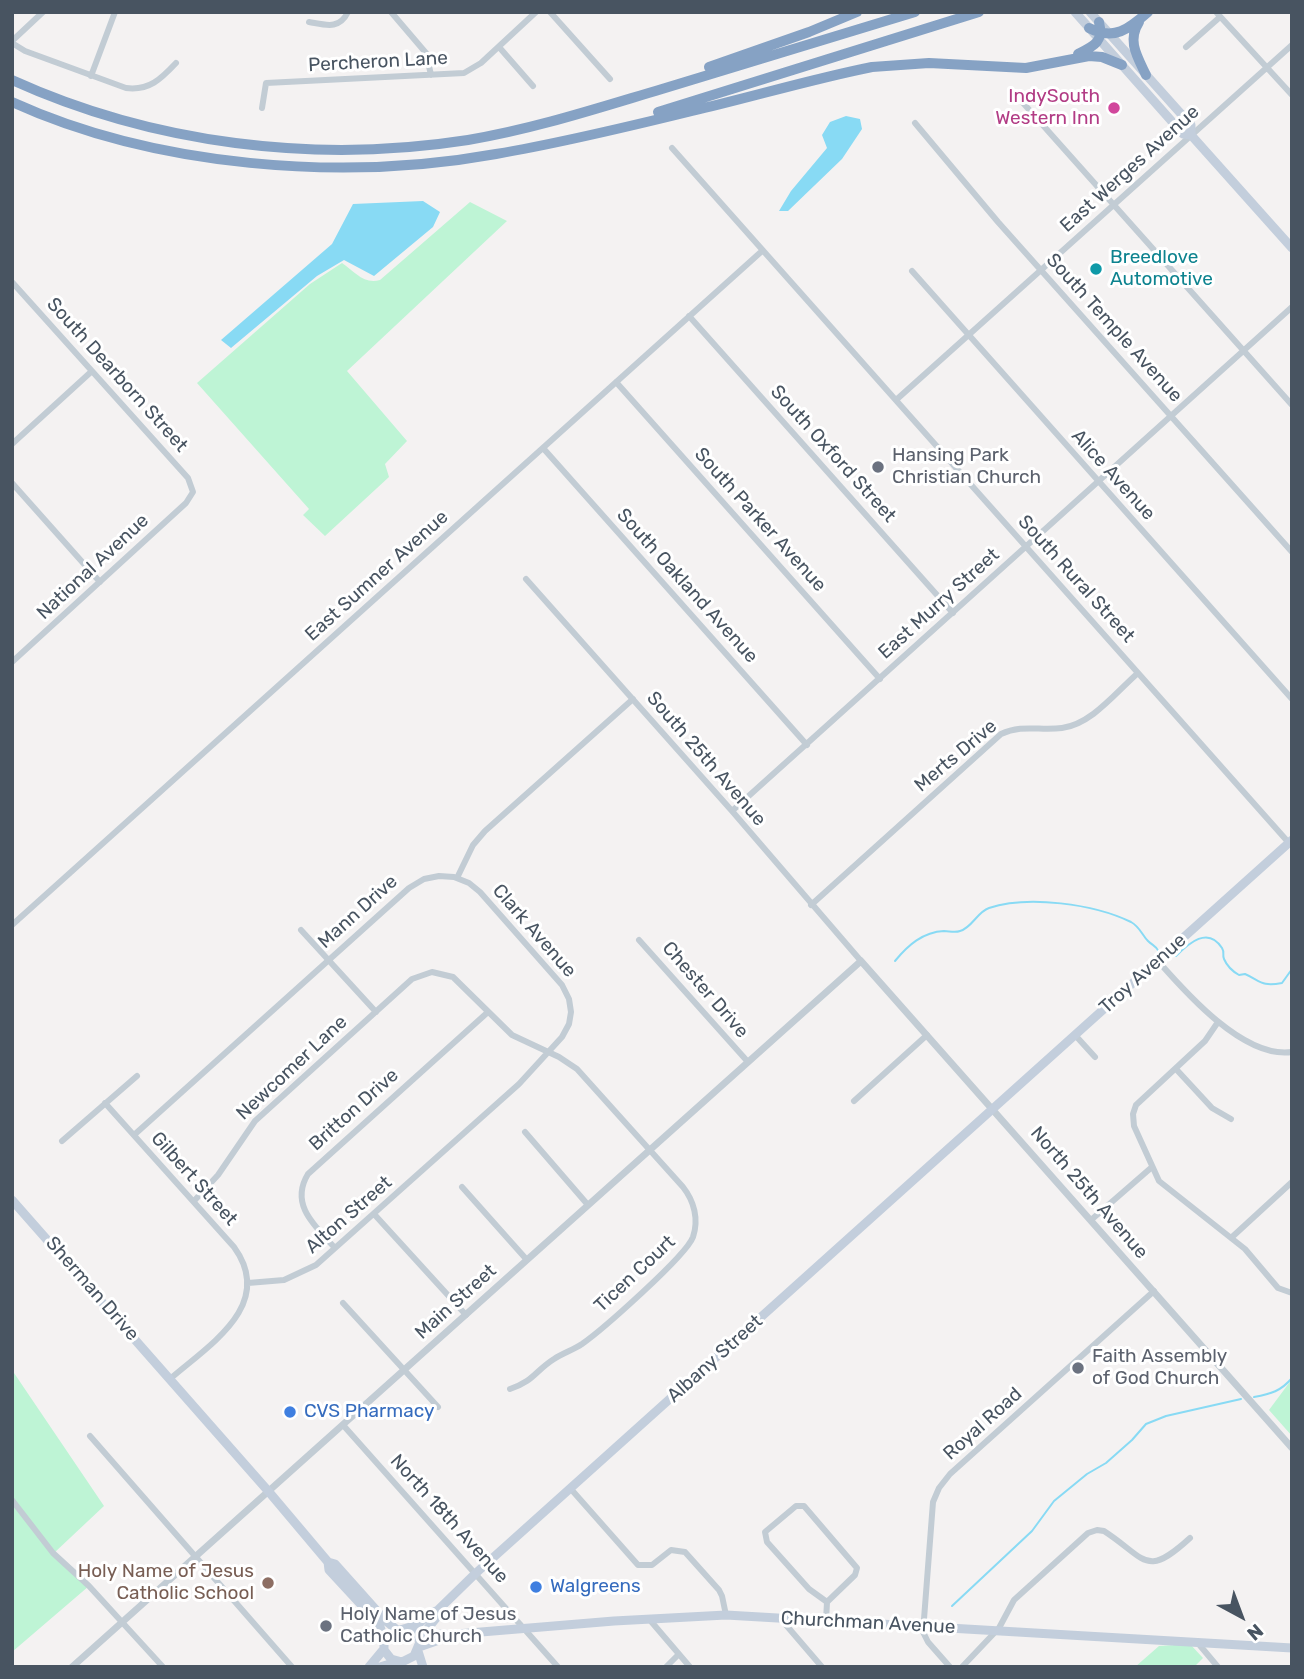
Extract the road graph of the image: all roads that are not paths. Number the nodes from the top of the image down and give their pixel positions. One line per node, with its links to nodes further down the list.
1 (43, 12): 16 (street)
2 (115, 12): 26 (street)
3 (348, 12): 14 (street)
4 (391, 12): 24 (street)
5 (536, 12): 18 (street, Percheron Lane)
6 (550, 12): 28 (street)
7 (857, 12): 34 (highway)
8 (915, 12): 34 (highway)
9 (979, 12): 36 (highway)
10 (1075, 12): 15 (main road)
11 (1090, 12): 15 (main road)
12 (1146, 14): 15 (highway); 25 (highway)
13 (1218, 15): 19 (street); 23 (street)
14 (309, 22)
15 (1100, 32): 20 (highway); 22 (main road); 25 (main road)
16 (12, 42): 26 (street)
17 (1292, 45): 23 (street, East Werges Avenue)
18 (499, 47): 24 (street, Percheron Lane); 29 (street)
19 (1186, 47)
20 (1066, 61): 22 (highway); 36 (highway)
21 (176, 63): 26 (street)
22 (1122, 65): 37 (main road)
23 (1266, 68): 31 (street); 37 (street, East Werges Avenue)
24 (431, 75): 33 (street, Percheron Lane)
25 (1146, 75): 37 (main road)
26 (91, 76)
27 (12, 79): 34 (highway)
28 (610, 79)
29 (533, 86)
30 (1017, 95): 39 (street)
31 (1292, 95)
32 (12, 102): 36 (highway)
33 (262, 108)
34 (589, 111)
35 (915, 123): 42 (street, South Temple Avenue)
36 (592, 133)
37 (1191, 135): 39 (street, East Werges Avenue); 40 (main road)
38 (672, 148): 41 (street, South Rural Street)
39 (1114, 205): 42 (street, East Werges Avenue); 48 (street)
40 (1292, 248)
41 (762, 251): 46 (street, East Sumner Avenue); 51 (street, South Rural Street)
42 (1041, 270): 47 (street, East Werges Avenue); 53 (street, South Temple Avenue)
43 (912, 271): 47 (street, Alice Avenue)
44 (12, 282): 49 (street, South Dearborn Street)
45 (1292, 307): 48 (street, East Murry Street)
46 (689, 316): 50 (street, East Sumner Avenue); 63 (street, South Oxford Street)
47 (968, 335): 51 (street, East Werges Avenue); 56 (street, Alice Avenue)
48 (1243, 349): 52 (street); 53 (street, East Murry Street)
49 (92, 371): 54 (street); 58 (street, South Dearborn Street)
50 (616, 382): 55 (street, East Sumner Avenue); 66 (street, South Parker Avenue)
51 (896, 400): 59 (street, South Rural Street)
52 (1292, 405)
53 (1171, 416): 56 (street, East Murry Street); 60 (street, South Temple Avenue)
54 (12, 444)
55 (543, 448): 69 (street, South Oakland Avenue); 74 (street, East Sumner Avenue)
56 (1098, 481): 59 (street, East Murry Street); 68 (street, Alice Avenue)
57 (12, 483): 62 (street)
58 (193, 492): 62 (street, National Avenue)
59 (1026, 547): 63 (street, East Murry Street); 65 (street, South Rural Street)
60 (1292, 552)
61 (526, 579): 67 (street, South 25th Avenue)
62 (100, 582): 64 (street, National Avenue)
63 (953, 612): 66 (street, East Murry Street)
64 (12, 662)
65 (1138, 673): 71 (street, South Rural Street); 73 (street, Merts Drive)
66 (880, 678): 69 (street, East Murry Street)
67 (633, 699): 70 (street, South 25th Avenue); 72 (street)
68 (1292, 699)
69 (807, 745): 70 (street, East Murry Street)
70 (732, 811): 73 (street, South 25th Avenue)
71 (1290, 841): 79 (main road, Troy Avenue)
72 (457, 878): 77 (street, Mann Drive); 86 (street, Clark Avenue)
73 (811, 905): 78 (street, South 25th Avenue)
74 (12, 925)
75 (301, 930): 77 (street)
76 (639, 940): 89 (street, Chester Drive)
77 (328, 960): 81 (street); 97 (street, Mann Drive)
78 (861, 961): 84 (street, North 25th Avenue); 89 (street, Main Street)
79 (1158, 961): 83 (street); 85 (main road, Troy Avenue)
80 (426, 973): 81 (street, Newcomer Lane); 82 (street, Ticen Court)
81 (376, 1012): 103 (street, Newcomer Lane)
82 (488, 1012): 86 (street, Ticen Court); 109 (street, Britton Drive)
83 (1218, 1022): 87 (street); 90 (street)
84 (927, 1035): 92 (street); 94 (street, North 25th Avenue)
85 (1075, 1035): 88 (street); 94 (main road, Troy Avenue)
86 (549, 1052): 99 (street, Ticen Court); 106 (street, Alton Street)
87 (1292, 1052)
88 (1095, 1057)
89 (748, 1062): 99 (street, Main Street)
90 (1176, 1069): 95 (street); 100 (street)
91 (137, 1076): 93 (street)
92 (854, 1101)
93 (105, 1103): 97 (street, Gilbert Street); 98 (street)
94 (994, 1109): 107 (street, North 25th Avenue); 123 (main road, Albany Street)
95 (1231, 1119)
96 (525, 1132): 105 (street)
97 (134, 1135): 103 (street, Gilbert Street)
98 (62, 1141)
99 (650, 1150): 105 (street, Main Street); 118 (street, Ticen Court)
100 (1152, 1167): 107 (street); 108 (street)
101 (1292, 1182): 108 (street)
102 (462, 1187): 110 (street)
103 (194, 1201): 111 (street, Gilbert Street)
104 (14, 1204): 117 (main road, Sherman Drive)
105 (588, 1205): 110 (street, Main Street)
106 (374, 1214): 109 (street, Alton Street); 115 (street)
107 (1091, 1220): 112 (street, North 25th Avenue)
108 (1231, 1238): 113 (street)
109 (335, 1248): 111 (street, Alton Street)
110 (527, 1260): 115 (street, Main Street)
111 (247, 1283): 117 (street)
112 (1154, 1292): 122 (street, North 25th Avenue); 137 (street, Royal Road)
113 (1292, 1293)
114 (343, 1303): 116 (street)
115 (466, 1315): 116 (street, Main Street)
116 (404, 1370): 119 (street); 120 (street, Main Street)
117 (170, 1379): 124 (main road, Sherman Drive)
118 (510, 1389)
119 (438, 1407)
120 (343, 1425): 124 (street, Main Street); 129 (street, North 18th Avenue)
121 (90, 1436): 127 (street)
122 (1292, 1448)
123 (570, 1488): 129 (main road, Albany Street); 132 (street)
124 (269, 1492): 127 (street, Main Street); 128 (main road, Sherman Drive)
125 (12, 1500): 135 (street)
126 (1191, 1538): 140 (street)
127 (195, 1557): 135 (street, Main Street); 150 (street)
128 (328, 1562): 139 (main road); 144 (main road)
129 (476, 1573): 131 (main road, Albany Street); 138 (street, North 18th Avenue)
130 (827, 1602): 130 (street); 136 (street)
131 (439, 1610): 139 (main road, Albany Street); 141 (main road); 142 (main road, Albany Street)
132 (726, 1615): 133 (main road, Churchman Avenue); 134 (main road, Churchman Avenue)
133 (780, 1618): 136 (main road, Churchman Avenue); 157 (street)
134 (649, 1619): 138 (main road, Churchman Avenue); 146 (street)
135 (123, 1621): 148 (street, Main Street); 149 (street)
136 (826, 1621): 137 (main road, Churchman Avenue)
137 (923, 1626): 140 (main road, Churchman Avenue); 158 (street)
138 (524, 1628): 141 (main road, Churchman Avenue); 154 (street, North 18th Avenue)
139 (402, 1629): 142 (main road); 144 (main road)
140 (998, 1630): 143 (main road, Churchman Avenue); 159 (street)
141 (448, 1635): 142 (main road, Churchman Avenue)
142 (419, 1641): 147 (main road); 153 (main road)
143 (1195, 1641): 145 (main road, Churchman Avenue); 160 (street)
144 (385, 1646): 147 (main road); 151 (main road)
145 (1292, 1648)
146 (679, 1654): 155 (street); 156 (street)
147 (405, 1663): 152 (main road)
148 (72, 1667)
149 (163, 1667)
150 (292, 1667)
151 (369, 1667)
152 (380, 1667)
153 (423, 1667)
154 (558, 1667)
155 (666, 1667)
156 (690, 1667)
157 (822, 1667)
158 (950, 1667)
159 (962, 1667)
160 (1218, 1667)

